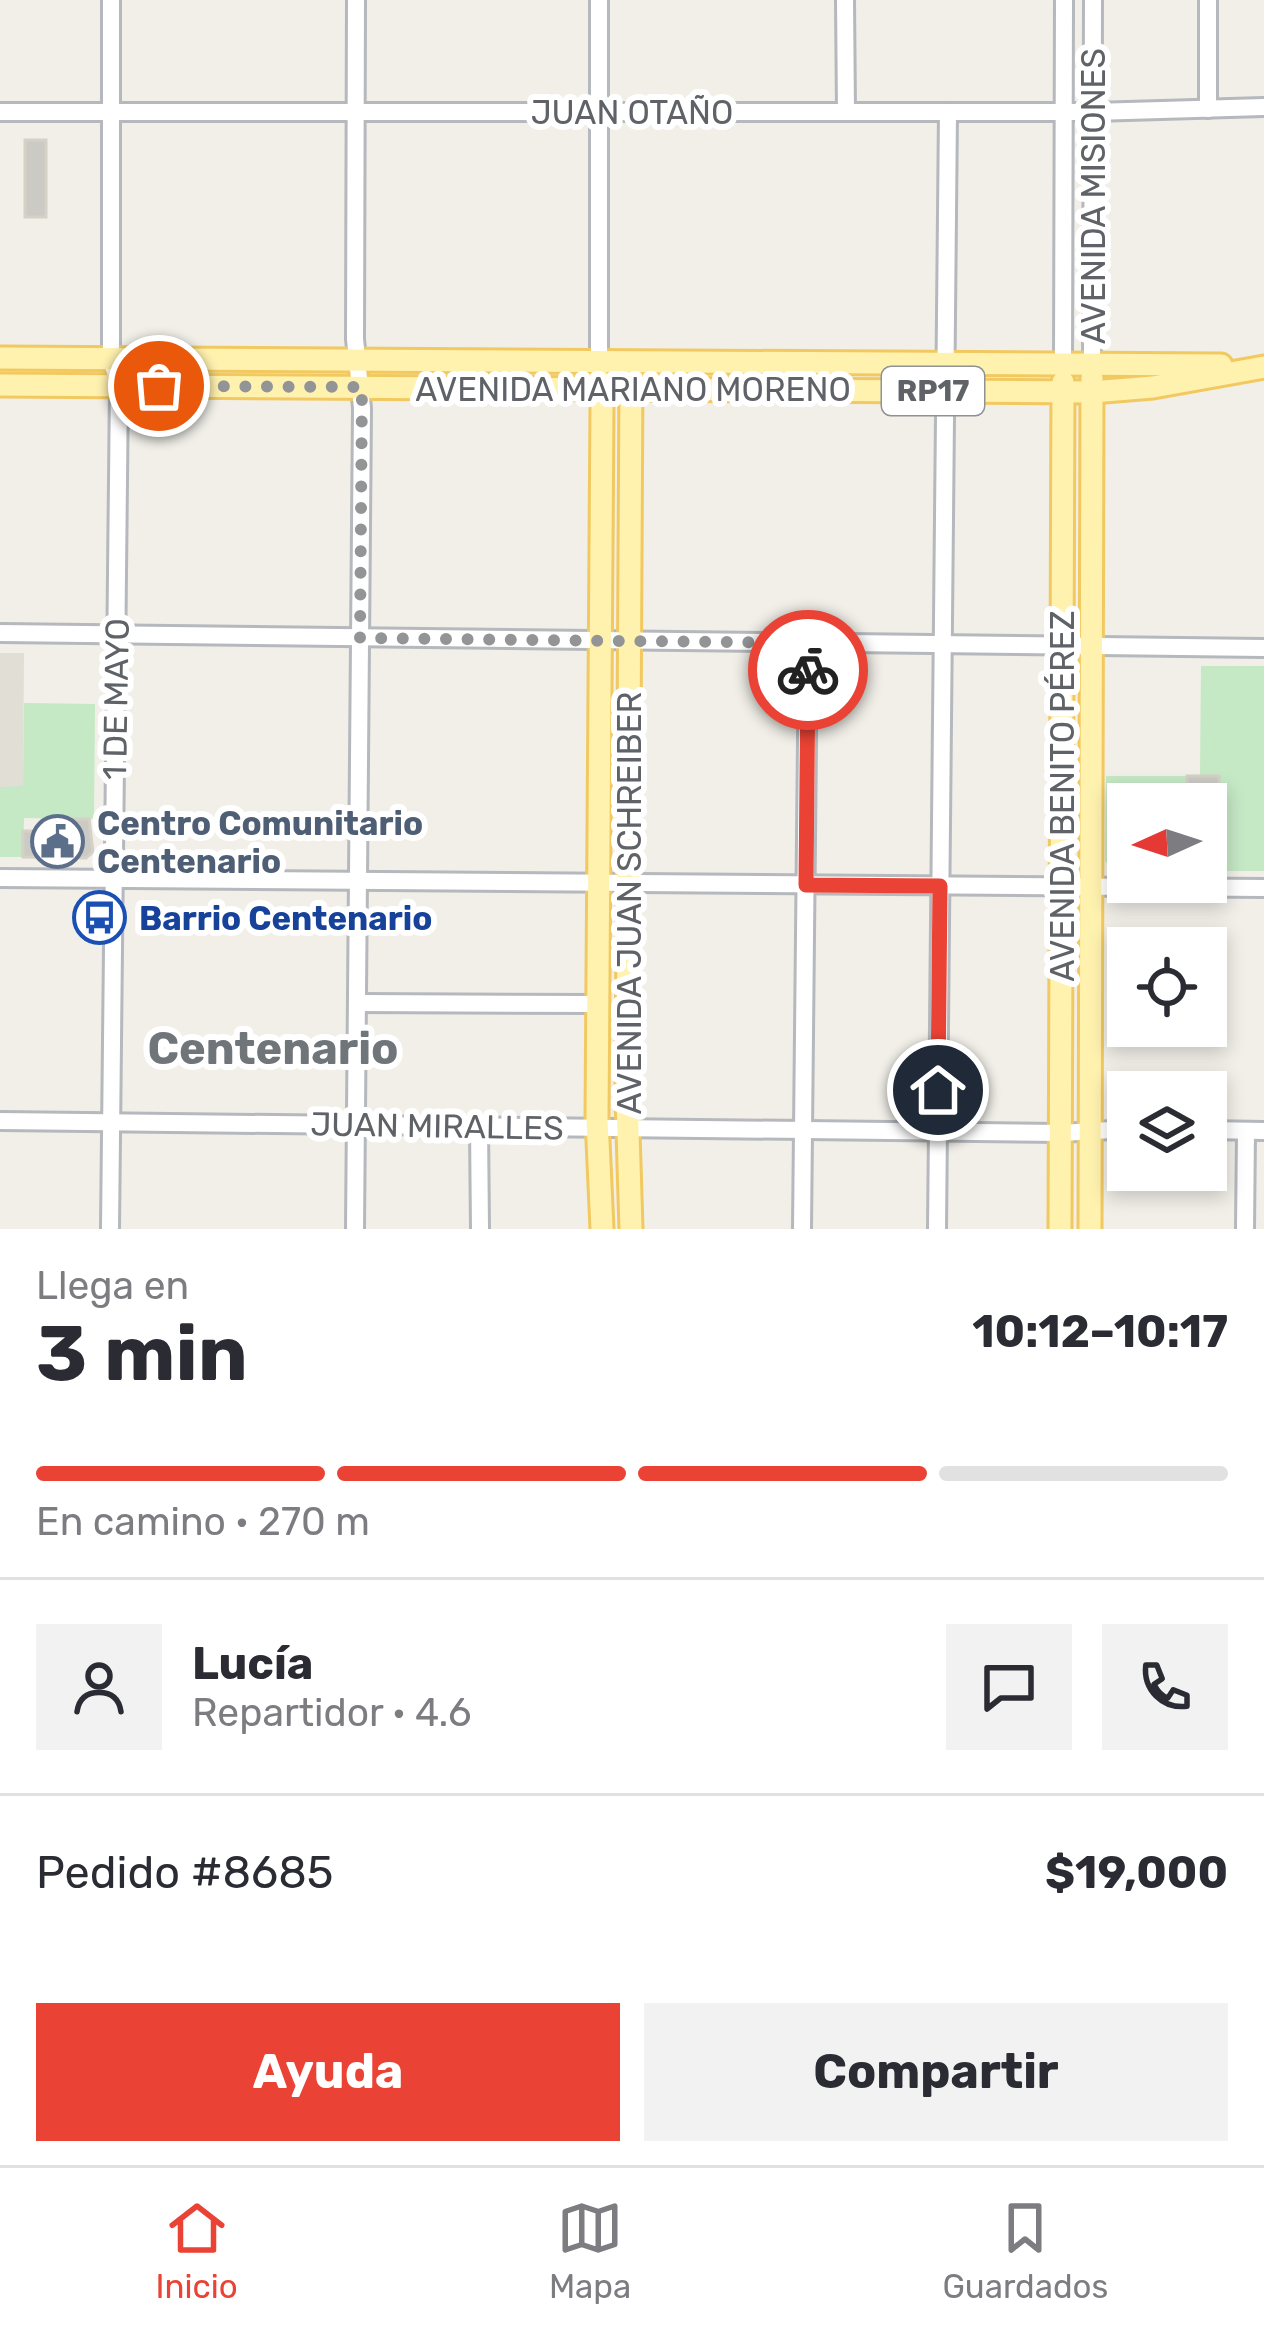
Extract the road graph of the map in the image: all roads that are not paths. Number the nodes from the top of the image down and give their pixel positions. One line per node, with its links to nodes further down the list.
1 (111, 0): 11 (street, 1 DE MAYO)
2 (356, 0): 12 (street)
3 (599, 0): 13 (street)
4 (845, 0): 14 (street)
5 (1064, 0): 16 (street, AVENIDA MISIONES)
6 (1093, 0): 17 (street, AVENIDA MISIONES)
7 (1208, 0): 9 (street)
8 (1264, 107): 9 (street, JUAN OTAÑO)
9 (1208, 109): 17 (street, JUAN OTAÑO)
10 (0, 112): 11 (street, JUAN OTAÑO)
11 (111, 112): 12 (street, JUAN OTAÑO); 19 (street, 1 DE MAYO)
12 (356, 112): 13 (street, JUAN OTAÑO); 20 (street)
13 (599, 112): 14 (street, JUAN OTAÑO); 21 (street)
14 (846, 112): 15 (street, JUAN OTAÑO)
15 (949, 112): 16 (street, JUAN OTAÑO); 23 (street)
16 (1064, 112): 17 (street, JUAN OTAÑO); 24 (street, AVENIDA MISIONES)
17 (1093, 112): 25 (street, AVENIDA MISIONES)
18 (0, 358): 19 (main road, AVENIDA MARIANO MORENO / RP17)
19 (111, 358): 20 (main road, AVENIDA MARIANO MORENO / RP17); 28 (street, 1 DE MAYO)
20 (358, 360): 21 (main road, AVENIDA MARIANO MORENO / RP17); 29 (street)
21 (599, 361): 22 (main road, AVENIDA MARIANO MORENO / RP17); 30 (main road, AVENIDA JUAN SCHREIBER)
22 (631, 361): 23 (main road, AVENIDA MARIANO MORENO / RP17); 31 (main road, AVENIDA JUAN SCHREIBER)
23 (946, 363): 24 (main road, AVENIDA MARIANO MORENO / RP17); 32 (street)
24 (1063, 364): 25 (main road, AVENIDA MARIANO MORENO / RP17); 33 (main road, AVENIDA BENITO PÉREZ)
25 (1093, 364): 26 (main road, AVENIDA MARIANO MORENO / RP17); 34 (main road, AVENIDA MISIONES)
26 (1264, 366): 34 (main road, AVENIDA MARIANO MORENO / RP17)
27 (0, 385): 28 (main road, AVENIDA MARIANO MORENO / RP17)
28 (119, 386): 29 (main road, AVENIDA MARIANO MORENO / RP17); 36 (street, 1 DE MAYO)
29 (362, 387): 30 (main road, AVENIDA MARIANO MORENO / RP17); 37 (street)
30 (601, 389): 31 (main road, AVENIDA MARIANO MORENO / RP17); 38 (main road, AVENIDA JUAN SCHREIBER)
31 (631, 389): 32 (main road, AVENIDA MARIANO MORENO / RP17); 39 (main road, AVENIDA JUAN SCHREIBER)
32 (946, 391): 33 (main road, AVENIDA MARIANO MORENO / RP17); 41 (street)
33 (1063, 392): 34 (main road, AVENIDA MARIANO MORENO / RP17); 42 (main road, AVENIDA BENITO PÉREZ)
34 (1092, 392): 43 (main road, AVENIDA BENITO PÉREZ)
35 (0, 634): 36 (street)
36 (116, 635): 37 (street); 46 (street, 1 DE MAYO)
37 (360, 638): 38 (street); 47 (street)
38 (601, 641): 39 (street); 48 (main road, AVENIDA JUAN SCHREIBER)
39 (629, 641): 40 (street); 49 (main road, AVENIDA JUAN SCHREIBER)
40 (808, 643): 41 (street); 50 (street)
41 (943, 645): 42 (street); 51 (street)
42 (1062, 646): 43 (street); 52 (main road, AVENIDA BENITO PÉREZ)
43 (1092, 646): 44 (street); 53 (main road, AVENIDA BENITO PÉREZ)
44 (1264, 648)
45 (0, 878): 46 (street)
46 (114, 879): 47 (street); 58 (street, 1 DE MAYO)
47 (358, 881): 48 (street); 55 (street)
48 (599, 883): 49 (street); 56 (main road, AVENIDA JUAN SCHREIBER)
49 (628, 884): 50 (street); 62 (main road, AVENIDA JUAN SCHREIBER)
50 (806, 885): 51 (street); 65 (street)
51 (940, 886): 52 (street); 66 (street)
52 (1061, 887): 53 (street); 68 (main road, AVENIDA BENITO PÉREZ)
53 (1091, 887): 54 (street); 63 (main road, AVENIDA BENITO PÉREZ)
54 (1264, 888)
55 (357, 1003): 56 (street); 59 (street)
56 (598, 1004): 61 (main road, AVENIDA JUAN SCHREIBER)
57 (0, 1121): 58 (street, JUAN MIRALLES)
58 (111, 1122): 59 (street, JUAN MIRALLES); 69 (street, 1 DE MAYO)
59 (356, 1125): 60 (street, JUAN MIRALLES); 70 (street)
60 (479, 1126): 61 (street, JUAN MIRALLES); 71 (street)
61 (598, 1127): 62 (street, JUAN MIRALLES); 72 (main road, AVENIDA JUAN SCHREIBER)
62 (628, 1128): 65 (street, JUAN MIRALLES); 73 (main road, AVENIDA JUAN SCHREIBER)
63 (1090, 1129): 64 (street, JUAN MIRALLES); 68 (street, JUAN MIRALLES); 77 (main road, AVENIDA BENITO PÉREZ)
64 (1107, 1129)
65 (803, 1130): 66 (street, JUAN MIRALLES); 74 (street)
66 (938, 1131): 68 (street, JUAN MIRALLES); 75 (street)
67 (1255, 1131): 78 (street)
68 (1061, 1132): 76 (main road, AVENIDA BENITO PÉREZ)
69 (110, 1229)
70 (355, 1229)
71 (480, 1229)
72 (602, 1229)
73 (631, 1229)
74 (802, 1229)
75 (937, 1229)
76 (1060, 1229)
77 (1090, 1229)
78 (1245, 1229)

